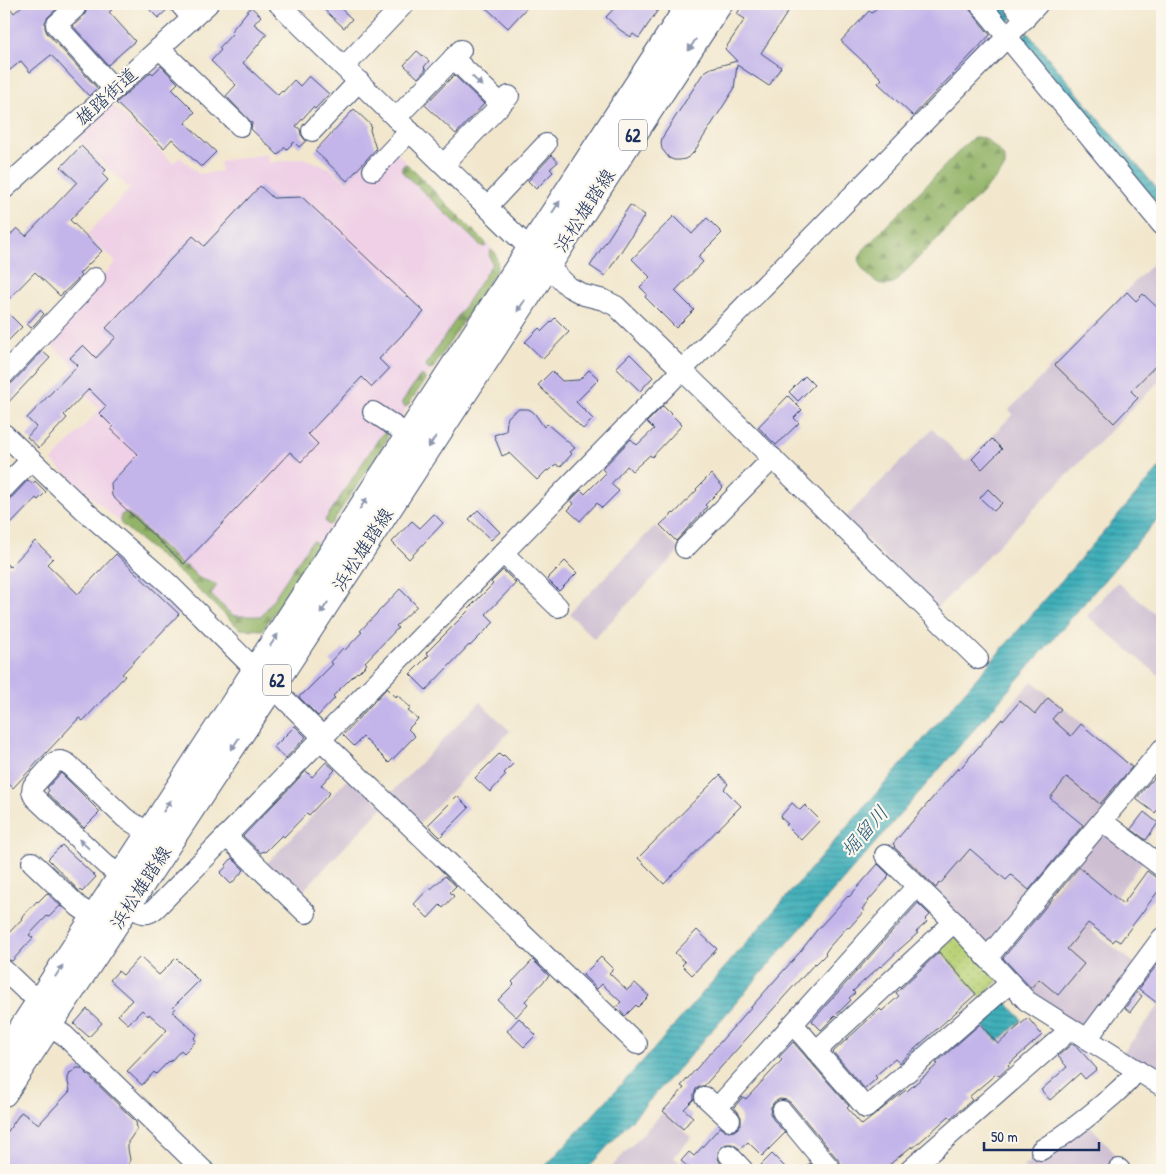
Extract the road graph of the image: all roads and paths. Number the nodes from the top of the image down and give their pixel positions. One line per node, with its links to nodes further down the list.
1 (208, 4): 9 (street, 雄踏街道)
2 (279, 4): 12 (street)
3 (404, 4): 12 (street)
4 (690, 4): 24 (main road, 浜松雄踏線 / 62, one-way to 4)
5 (719, 4): 24 (main road, 浜松雄踏線 / 62, one-way to 24)
6 (980, 4): 10 (street)
7 (74, 8): 14 (street)
8 (1025, 9): 10 (street)
9 (186, 11): 11 (street, 雄踏街道)
10 (1008, 37): 23 (street); 26 (street)
11 (159, 48): 14 (street, 雄踏街道); 16 (street)
12 (344, 67): 13 (street)
13 (359, 82): 15 (street); 17 (street)
14 (114, 89): 21 (street, 雄踏街道)
15 (403, 125): 19 (street); 19 (street, one-way to 19); 20 (street)
16 (240, 126)
17 (312, 131)
18 (546, 144): 22 (street)
19 (444, 164): 22 (street)
20 (373, 170)
21 (4, 189)
22 (487, 207): 24 (street)
23 (1162, 224)
24 (539, 257): 26 (street); 30 (main road, 浜松雄踏線 / 62); 38 (main road, 浜松雄踏線 / 62, one-way to 38)
25 (94, 278): 27 (street)
26 (682, 370): 31 (street); 35 (street)
27 (4, 374)
28 (373, 412): 30 (street)
29 (4, 434): 32 (street)
30 (408, 435): 38 (main road, 浜松雄踏線 / 62, one-way to 30)
31 (773, 458): 34 (street); 37 (street)
32 (31, 460): 33 (street); 38 (street)
33 (4, 488)
34 (685, 548)
35 (503, 553): 36 (street); 39 (street)
36 (558, 606)
37 (978, 659)
38 (264, 678): 39 (street); 42 (main road, 浜松雄踏線 / 62, one-way to 38); 49 (main road, 浜松雄踏線 / 62, one-way to 49)
39 (322, 739): 43 (street); 62 (street)
40 (1162, 749): 41 (street)
41 (1102, 821): 46 (street); 54 (street)
42 (149, 833): 47 (main road, 浜松雄踏線 / 62); 47 (street, one-way to 42)
43 (226, 836): 49 (street); 50 (street)
44 (885, 855): 48 (street)
45 (32, 862): 51 (street)
46 (1162, 867)
47 (121, 875): 51 (main road, 浜松雄踏線 / 62)
48 (917, 886): 52 (street); 59 (street)
49 (128, 905): 58 (main road, 浜松雄踏線 / 62)
50 (306, 913)
51 (94, 917): 57 (main road, 浜松雄踏線 / 62, one-way to 51)
52 (954, 922): 54 (street); 63 (street)
53 (1162, 938): 61 (street)
54 (986, 957): 56 (street)
55 (4, 970): 57 (street)
56 (1010, 983): 60 (street); 63 (street)
57 (40, 1000): 64 (main road, 浜松雄踏線 / 62)
58 (49, 1024): 67 (main road, 浜松雄踏線 / 62); 72 (street)
59 (792, 1025): 63 (street); 68 (street)
60 (1068, 1028): 61 (street); 75 (street)
61 (1087, 1039): 65 (street)
62 (637, 1044)
63 (816, 1051)
64 (4, 1056)
65 (1137, 1070): 66 (street); 70 (street)
66 (1162, 1086)
67 (4, 1093)
68 (717, 1108)
69 (782, 1111): 74 (street)
70 (1041, 1150)
71 (729, 1154): 73 (street)
72 (202, 1170)
73 (743, 1170)
74 (832, 1170)
75 (910, 1170)

